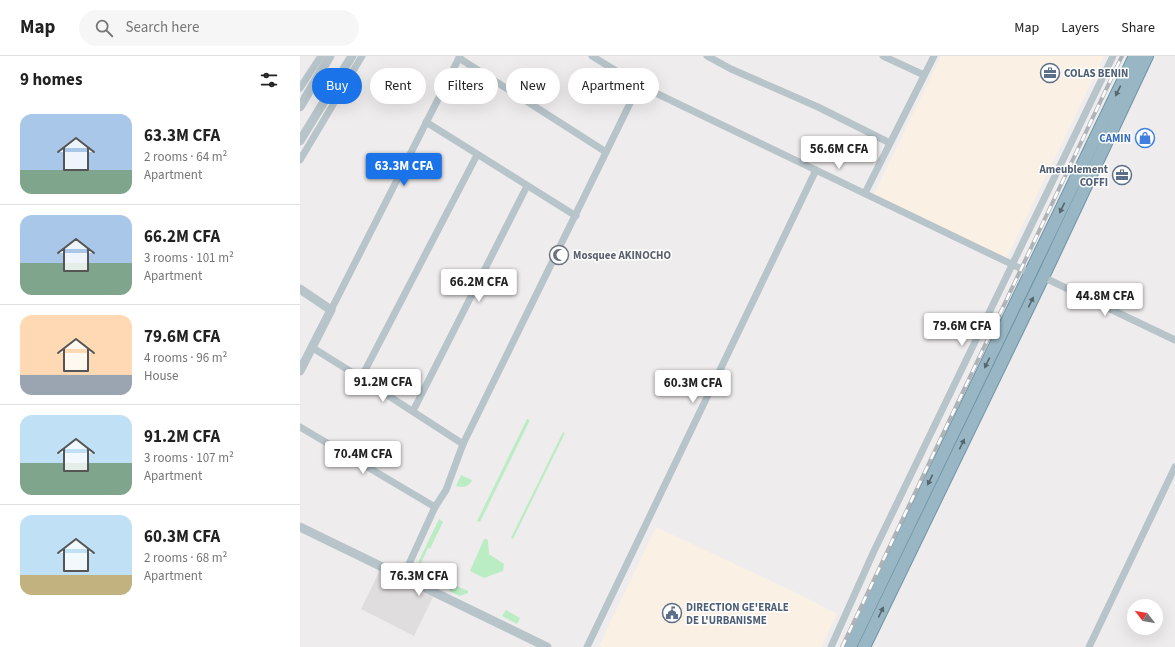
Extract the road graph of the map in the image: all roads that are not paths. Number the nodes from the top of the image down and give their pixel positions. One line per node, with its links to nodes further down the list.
1 (321, 56): 15 (street)
2 (330, 56): 18 (street)
3 (352, 56): 20 (street)
4 (362, 56): 24 (street)
5 (708, 56): 21 (street)
6 (883, 56): 14 (street)
7 (934, 56): 14 (street)
8 (1113, 56): 29 (street)
9 (1135, 56): 30 (highway, one-way to 30)
10 (1146, 56): 31 (highway)
11 (459, 57): 19 (street); 22 (street)
12 (597, 57): 13 (street)
13 (614, 68)
14 (924, 75): 21 (street)
15 (300, 88)
16 (659, 95): 25 (street)
17 (630, 104): 22 (street)
18 (300, 108)
19 (426, 122): 23 (street); 33 (street)
20 (300, 141)
21 (890, 143): 27 (street)
22 (606, 152): 28 (street)
23 (477, 154): 26 (street); 37 (street)
24 (300, 160)
25 (816, 170): 27 (street); 46 (street)
26 (527, 186): 28 (street); 38 (street)
27 (865, 194): 29 (street)
28 (576, 216): 40 (street)
29 (1013, 265): 30 (street); 47 (street)
30 (1030, 273): 48 (highway, one-way to 48)
31 (1043, 277): 34 (street); 49 (highway, one-way to 31)
32 (300, 289): 33 (street)
33 (331, 310): 35 (street)
34 (1175, 340)
35 (313, 348): 36 (street); 37 (street)
36 (300, 372)
37 (361, 378): 38 (street)
38 (414, 411): 40 (street)
39 (300, 427): 42 (street)
40 (463, 444): 42 (street)
41 (1175, 467): 50 (street)
42 (435, 507): 44 (street)
43 (300, 527): 44 (street)
44 (403, 577): 45 (street)
45 (547, 647)
46 (587, 647)
47 (831, 647)
48 (850, 647)
49 (864, 647)
50 (1089, 647)

